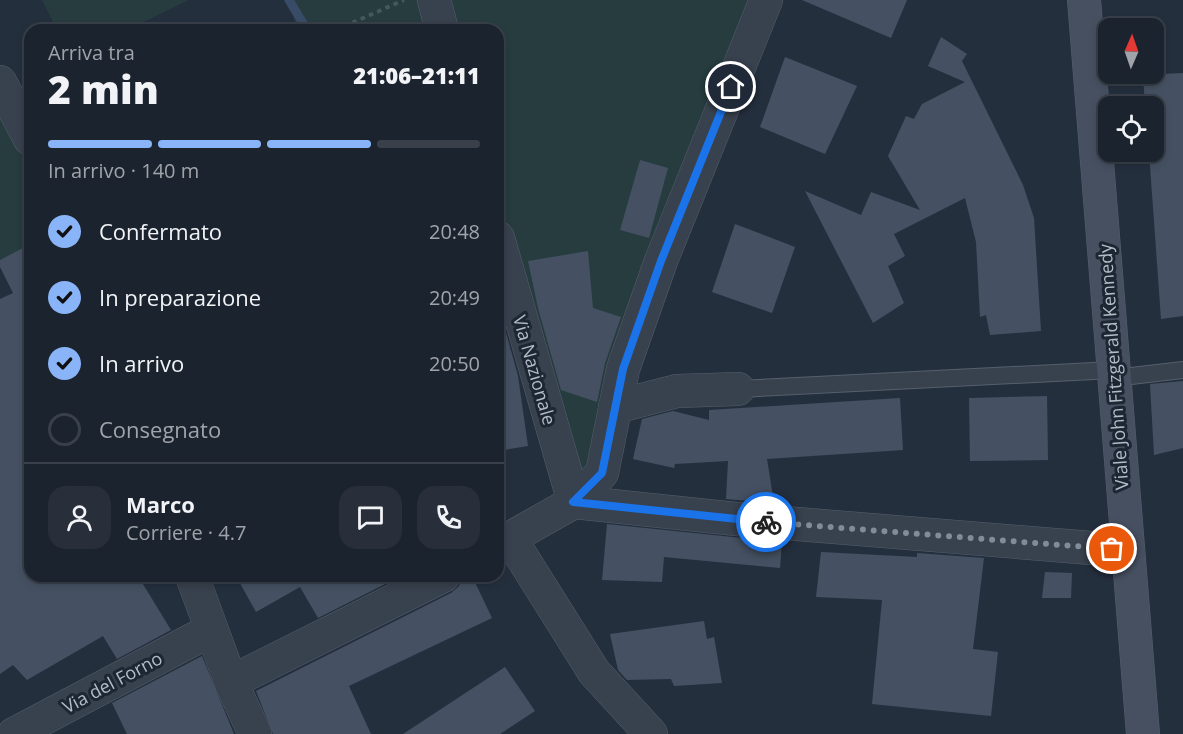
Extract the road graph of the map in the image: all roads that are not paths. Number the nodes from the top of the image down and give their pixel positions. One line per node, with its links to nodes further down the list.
1 (434, 0): 4 (street)
2 (766, 0): 11 (street)
3 (1084, 0): 9 (main road, Viale John Fitzgerald Kennedy)
4 (440, 24)
5 (0, 82): 6 (street)
6 (24, 128)
7 (504, 259): 12 (street, Via Nazionale)
8 (1183, 370): 9 (lane)
9 (1114, 374): 10 (lane); 14 (main road, Viale John Fitzgerald Kennedy)
10 (738, 389): 11 (street)
11 (615, 407): 12 (street)
12 (573, 502): 13 (street); 14 (street)
13 (504, 541): 21 (street)
14 (1128, 550): 22 (main road, Viale John Fitzgerald Kennedy)
15 (194, 582): 17 (street)
16 (431, 582): 18 (street)
17 (211, 630): 18 (street); 19 (street, Via del Forno)
18 (231, 682): 20 (street)
19 (14, 734)
20 (255, 734)
21 (651, 734)
22 (1143, 734)

